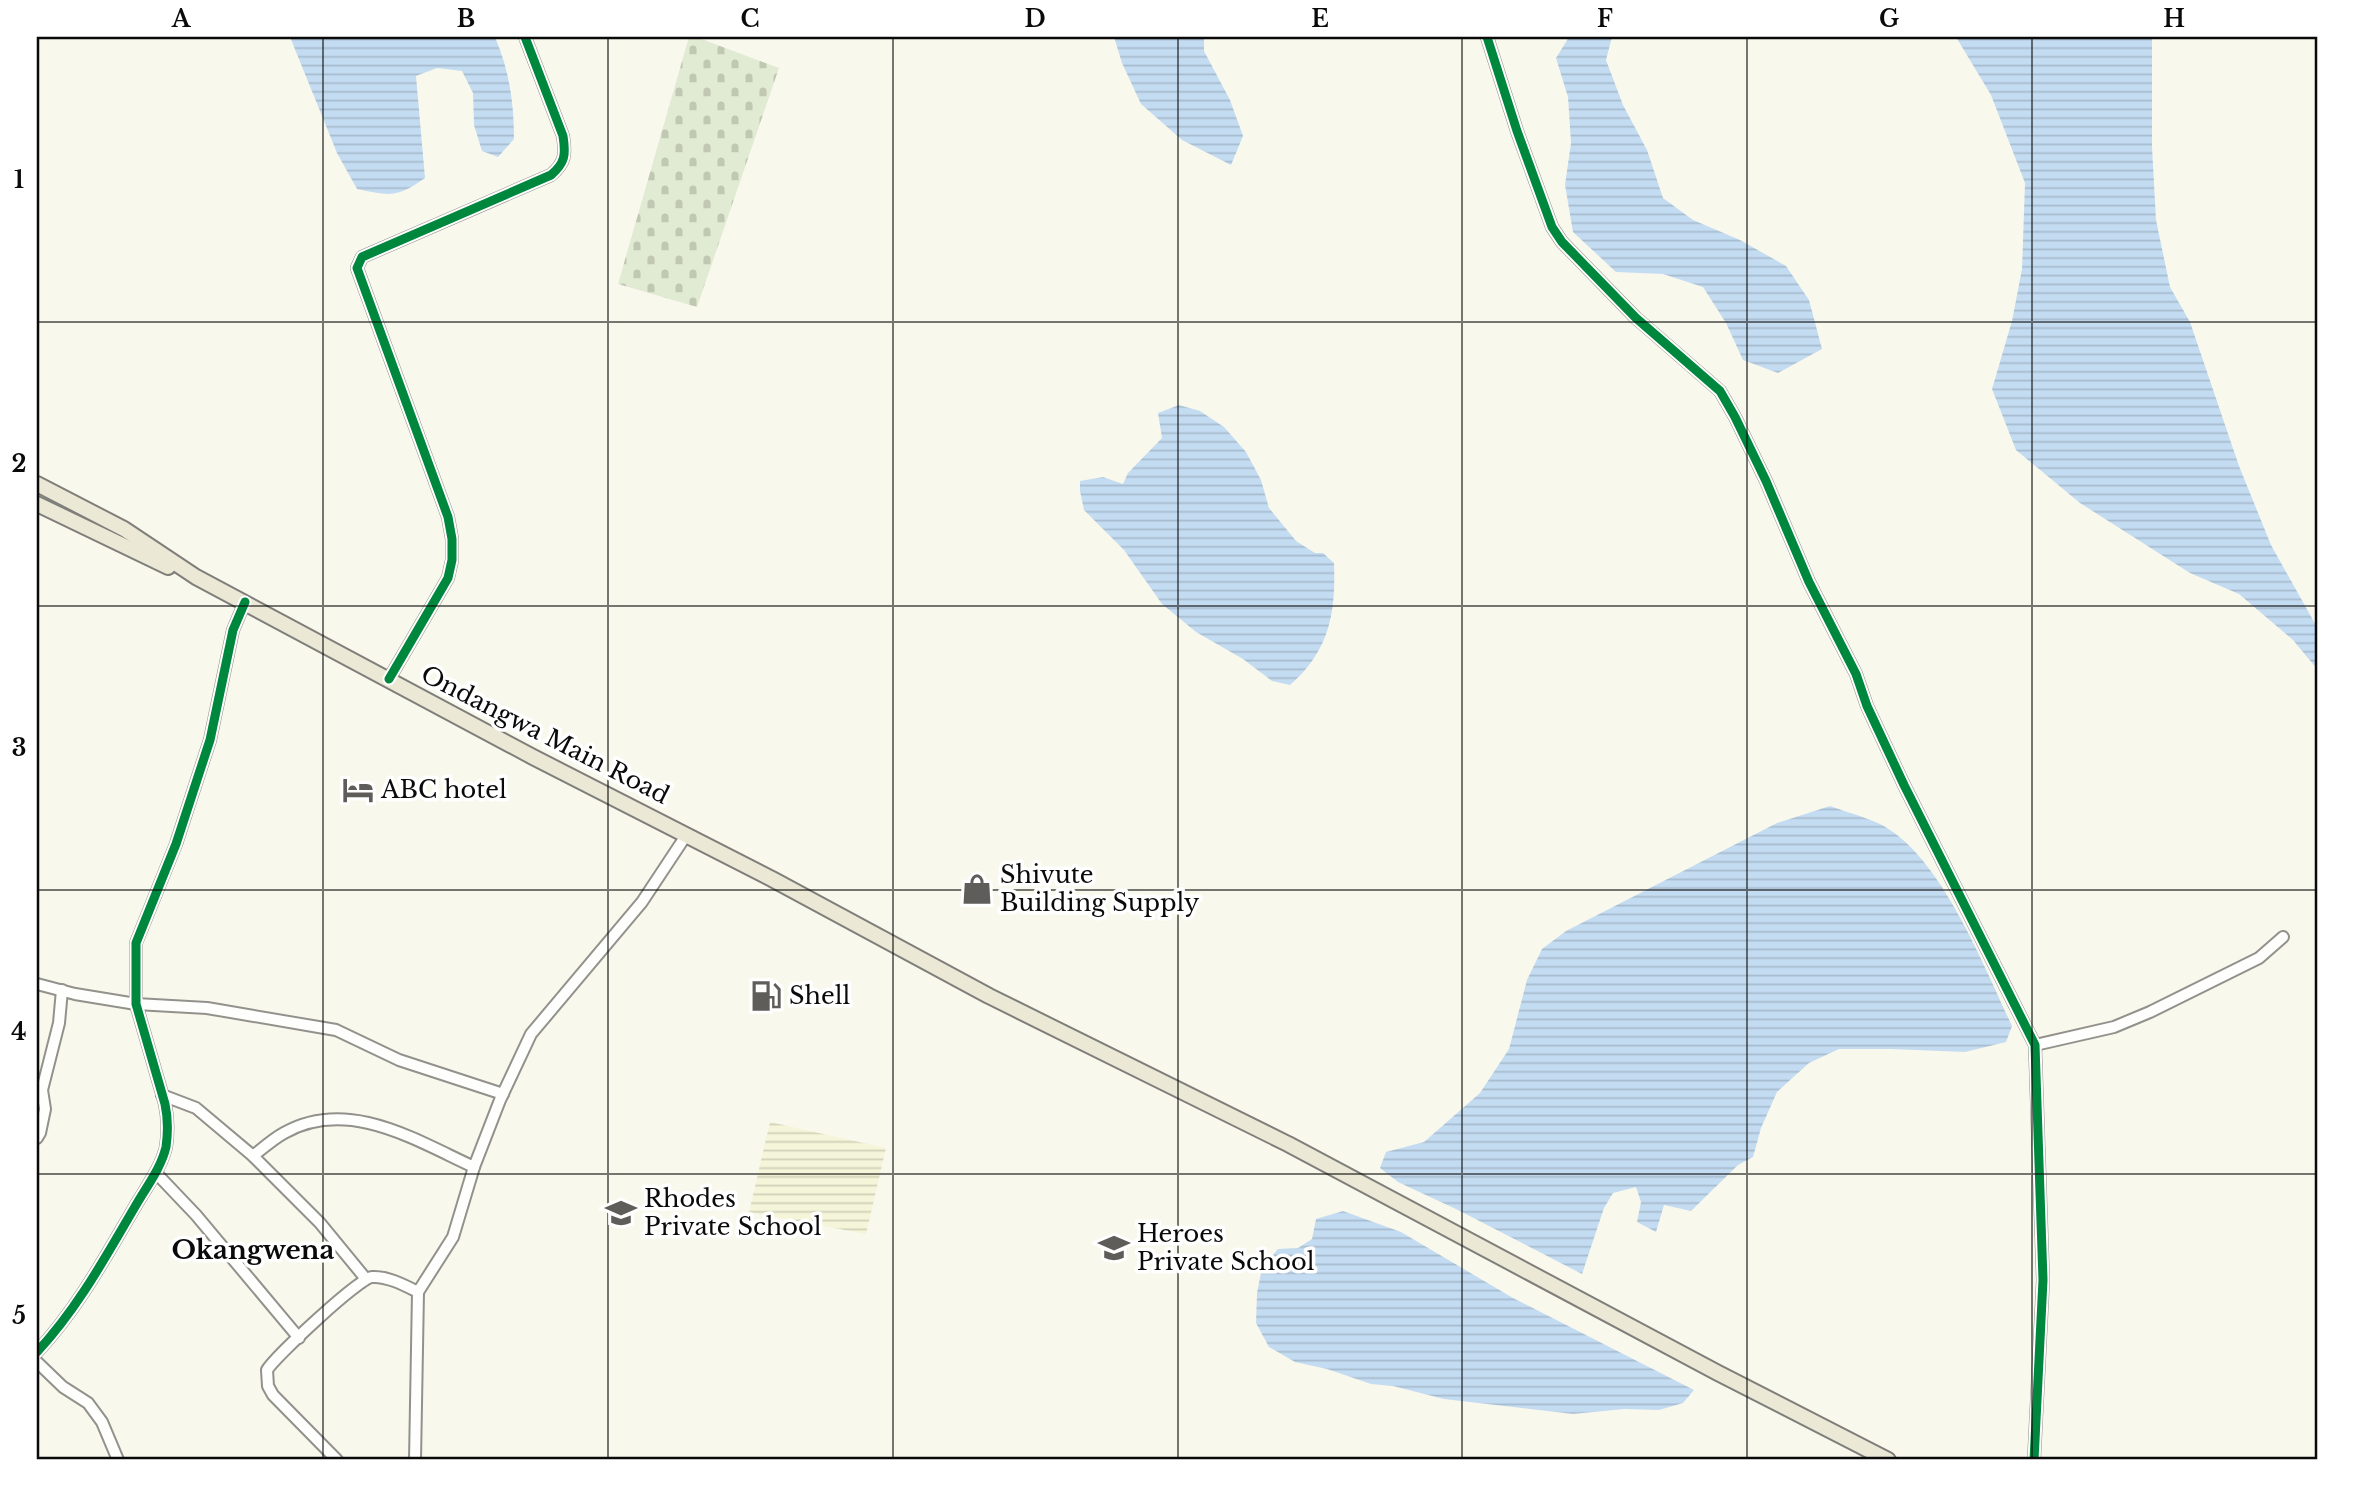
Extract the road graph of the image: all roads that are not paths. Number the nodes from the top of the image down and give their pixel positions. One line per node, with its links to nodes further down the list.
1 (525, 37): 7 (street)
2 (1487, 37): 13 (street)
3 (37, 484): 5 (main road, Ondangwa Main Road)
4 (37, 504): 5 (main road, Ondangwa Main Road)
5 (196, 577): 6 (main road, Ondangwa Main Road)
6 (245, 602): 7 (main road, Ondangwa Main Road); 12 (street)
7 (389, 679): 8 (main road, Ondangwa Main Road)
8 (687, 834): 15 (street); 29 (main road, Ondangwa Main Road)
9 (2283, 937): 13 (street)
10 (37, 984): 11 (street)
11 (62, 990): 12 (street); 14 (street)
12 (136, 1004): 15 (street); 16 (street)
13 (2035, 1045): 30 (street)
14 (39, 1089): 17 (street)
15 (503, 1094): 19 (street)
16 (162, 1095): 18 (street); 20 (street)
17 (37, 1138)
18 (253, 1156): 19 (street); 21 (street)
19 (474, 1167): 22 (street)
20 (156, 1172): 23 (street); 24 (street)
21 (366, 1279): 22 (street); 23 (street)
22 (418, 1292): 28 (street)
23 (299, 1338): 27 (street)
24 (37, 1352)
25 (37, 1362): 26 (street)
26 (118, 1460)
27 (337, 1460)
28 (415, 1460)
29 (1888, 1460)
30 (2034, 1460)

